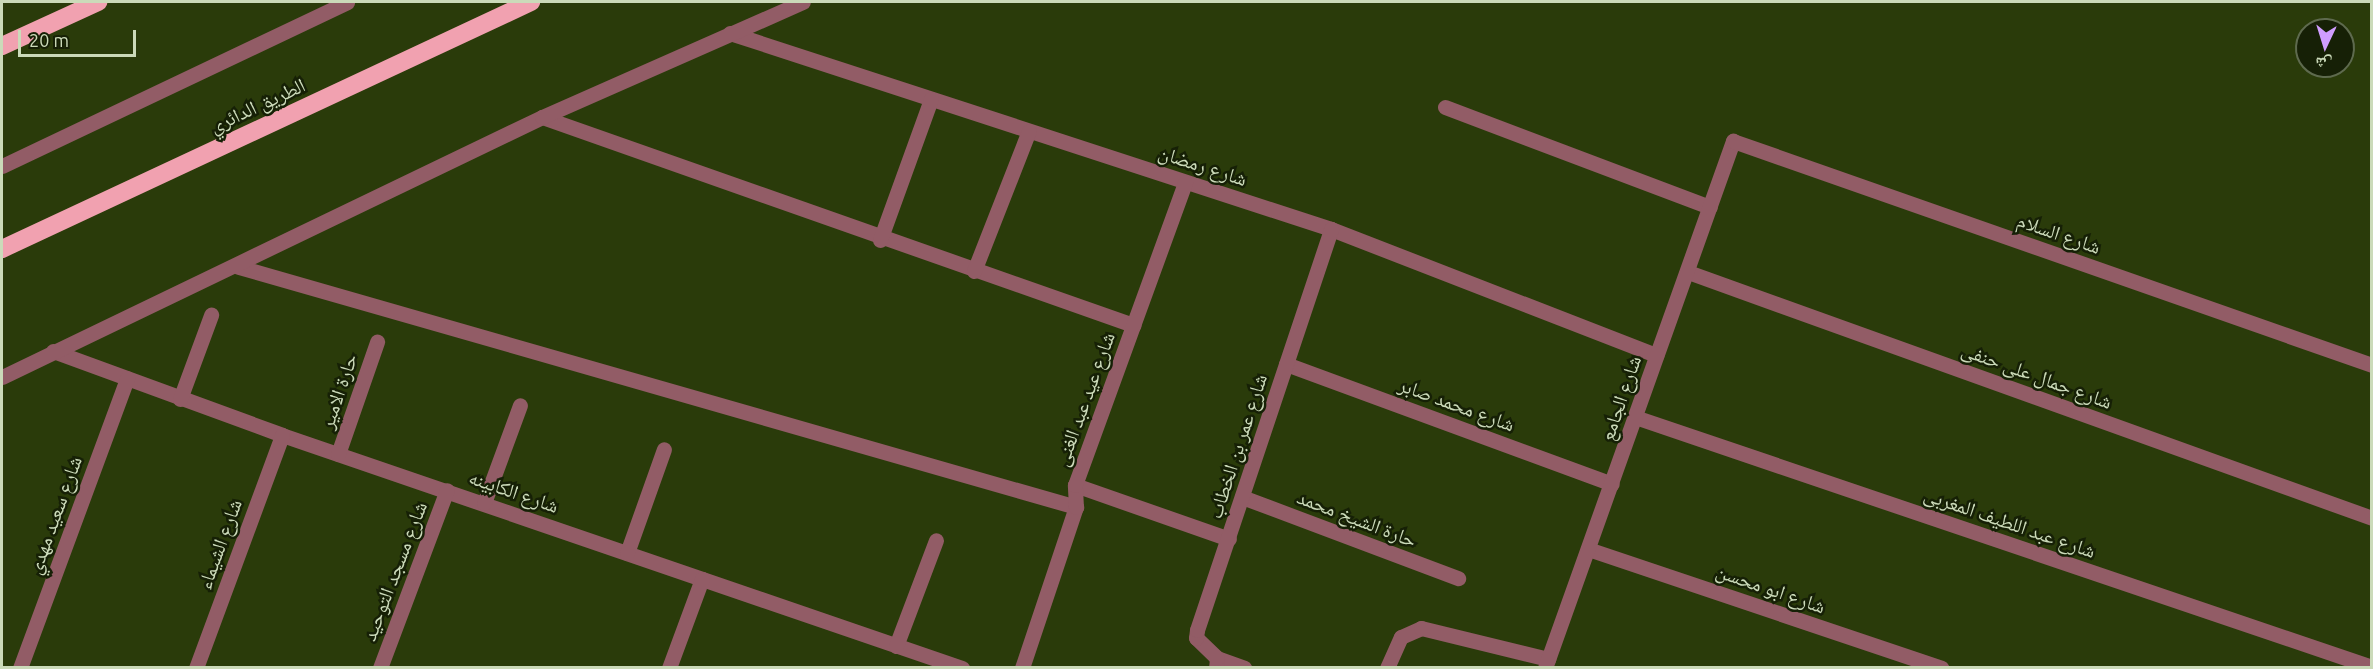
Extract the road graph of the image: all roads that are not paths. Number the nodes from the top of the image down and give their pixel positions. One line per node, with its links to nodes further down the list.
1 (98, 2): 6 (highway)
2 (347, 2): 12 (street)
3 (531, 2): 17 (highway, الطريق الدائري)
4 (803, 2): 5 (street)
5 (730, 33): 7 (street, شارع رمضان); 9 (street)
6 (2, 46)
7 (931, 99): 10 (street, شارع رمضان); 16 (street)
8 (1445, 107): 14 (street)
9 (542, 117): 16 (street); 18 (street)
10 (1029, 131): 13 (street, شارع رمضان); 19 (street)
11 (1733, 141): 14 (street, شارع الجامع); 27 (street, شارع السلام)
12 (2, 166)
13 (1185, 182): 15 (street, شارع رمضان); 22 (street, شارع عيد عبد الغنى)
14 (1710, 207): 20 (street, شارع الجامع)
15 (1331, 229): 25 (street, شارع رمضان); 26 (street, شارع عمر بن الخطاب)
16 (880, 240): 19 (street)
17 (2, 249)
18 (240, 267): 24 (street); 41 (street)
19 (974, 271): 22 (street)
20 (1688, 272): 25 (street, شارع الجامع); 42 (street, شارع جمال على حنفى)
21 (211, 315): 30 (street)
22 (1133, 325): 36 (street, شارع عيد عبد الغنى)
23 (377, 342): 35 (street, حارة الامير)
24 (53, 351): 28 (street); 29 (street, شارع الكابينه)
25 (1656, 354): 32 (street, شارع الجامع)
26 (1286, 364): 37 (street, شارع محمد صابر); 39 (street, شارع عمر بن الخطاب)
27 (2372, 365)
28 (2, 377)
29 (127, 378): 30 (street, شارع الكابينه); 53 (street, شارع سعيد مهدي)
30 (180, 399): 33 (street, شارع الكابينه)
31 (520, 405): 40 (street)
32 (1635, 417): 37 (street, شارع الجامع); 52 (street, شارع عبد اللطيف المغربى)
33 (282, 435): 35 (street, شارع الكابينه); 54 (street, شارع الشيماء)
34 (664, 449): 46 (street)
35 (338, 454): 38 (street, شارع الكابينه)
36 (1075, 484): 41 (street, شارع عيد عبد الغنى); 43 (street)
37 (1612, 484): 45 (street, شارع الجامع)
38 (447, 490): 40 (street, شارع الكابينه); 55 (street, شارع مسجد التوحيد)
39 (1242, 497): 43 (street, شارع عمر بن الخطاب); 47 (street, حارة الشيخ محمد)
40 (484, 503): 46 (street, شارع الكابينه)
41 (1076, 507): 58 (street, شارع عيد عبد الغنى)
42 (2372, 518)
43 (1228, 539): 50 (street, شارع عمر بن الخطاب)
44 (936, 540): 49 (street)
45 (1588, 549): 51 (street, شارع الجامع); 61 (street, شارع ابو محسن)
46 (627, 553): 48 (street, شارع الكابينه)
47 (1458, 578)
48 (702, 579): 49 (street, شارع الكابينه); 56 (street)
49 (896, 646): 57 (street, شارع الكابينه)
50 (1216, 663): 59 (street)
51 (1546, 663): 60 (street)
52 (2372, 667)
53 (20, 668)
54 (196, 668)
55 (380, 668)
56 (669, 668)
57 (962, 668)
58 (1022, 668)
59 (1244, 668)
60 (1387, 668)
61 (1941, 668)

